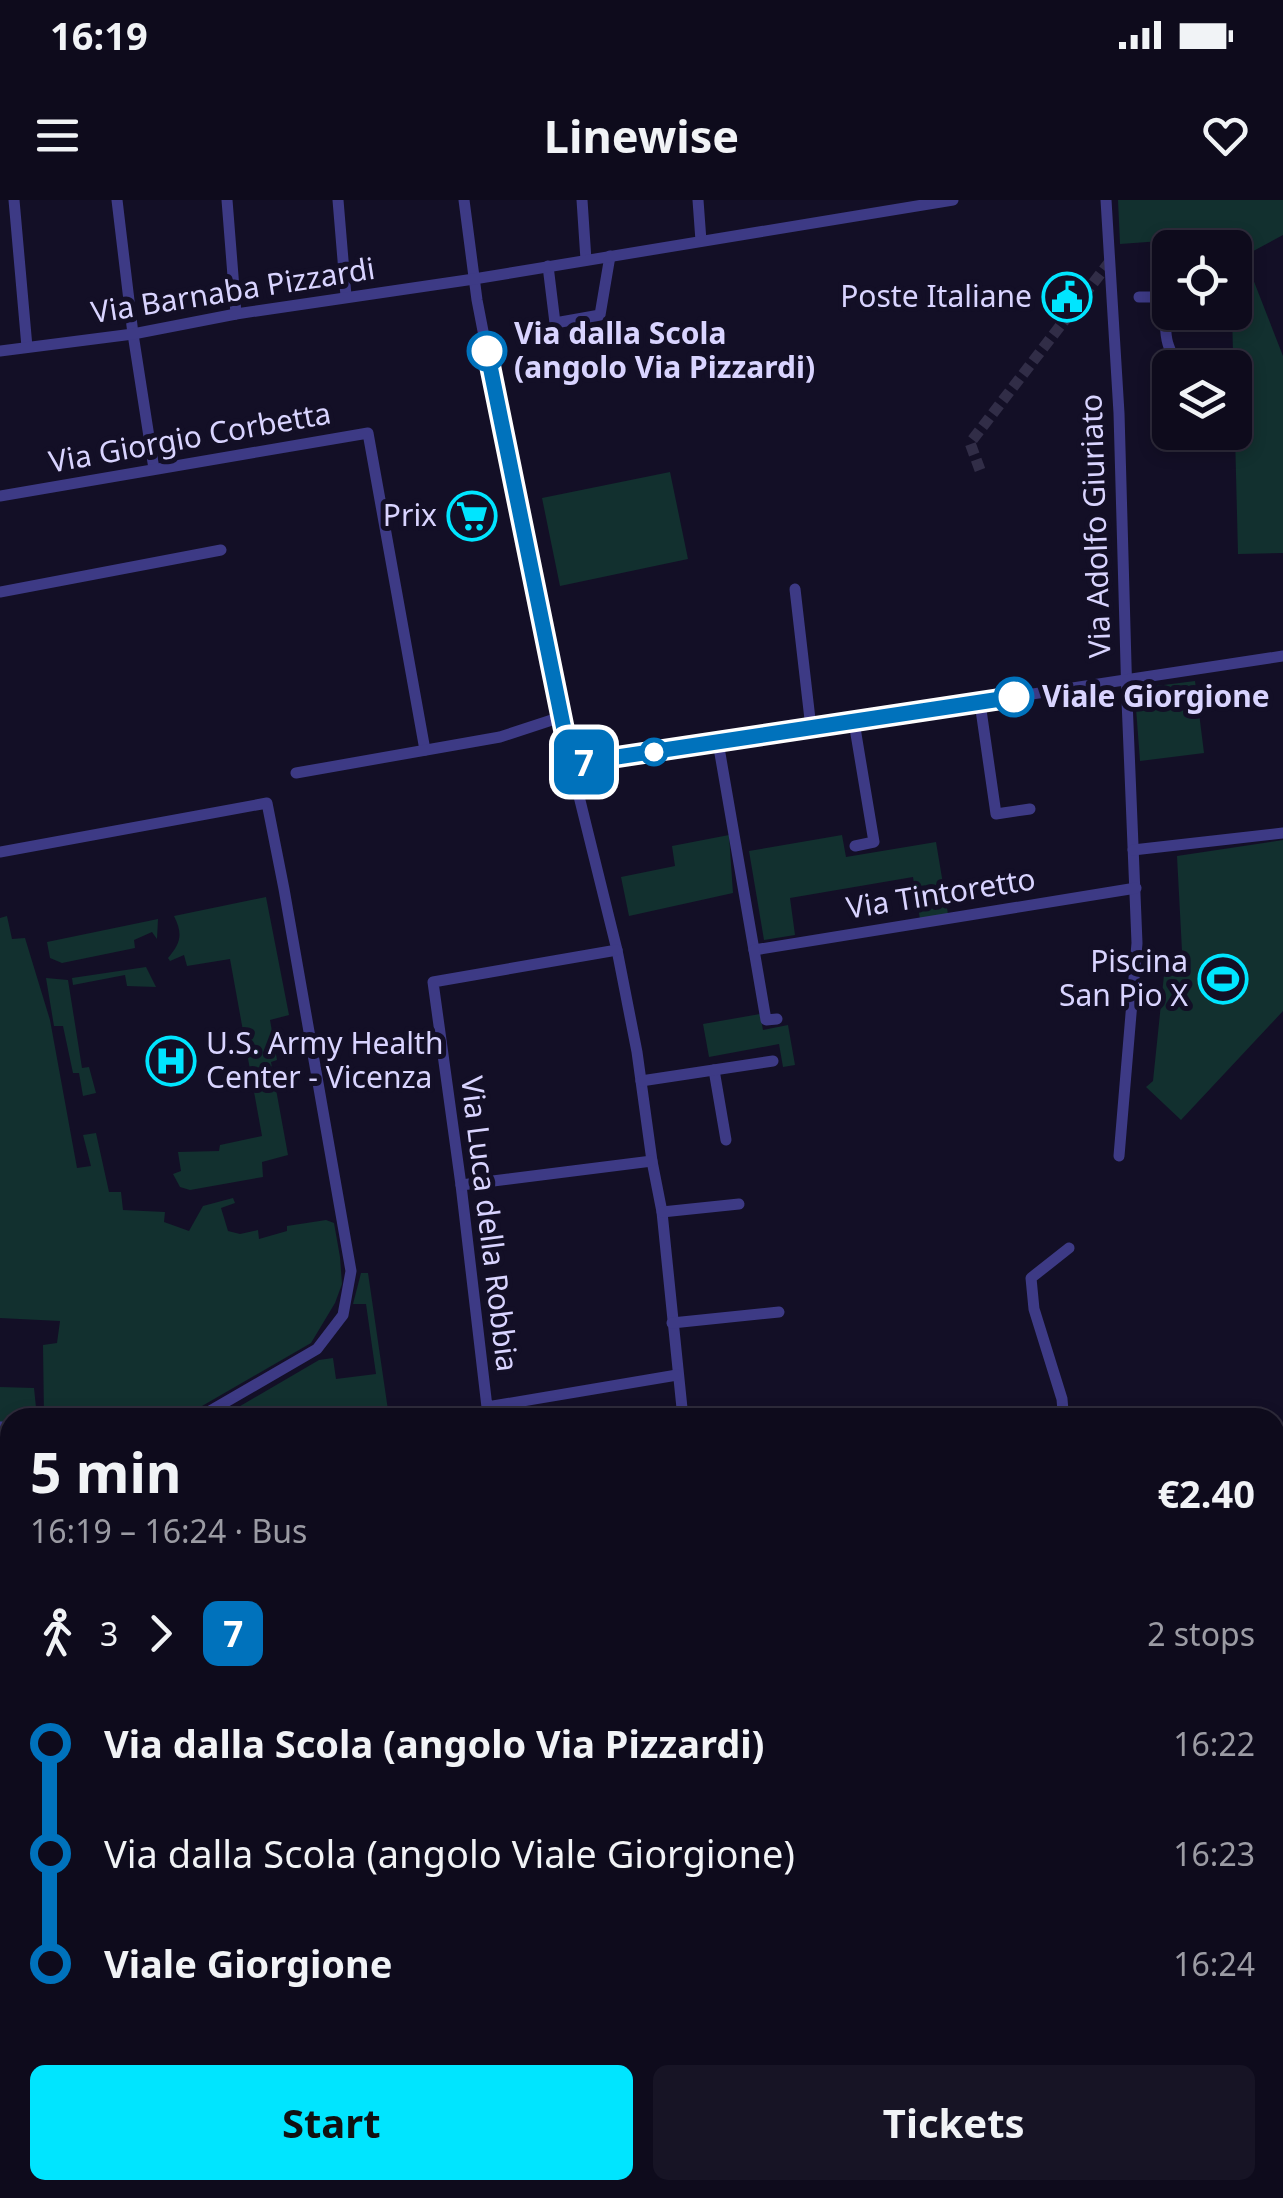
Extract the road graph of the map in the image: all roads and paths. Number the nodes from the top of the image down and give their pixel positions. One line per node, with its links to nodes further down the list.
1 (14, 200): 19 (street)
2 (116, 200): 18 (street)
3 (227, 200): 17 (street)
4 (338, 200): 15 (street)
5 (464, 200): 14 (street)
6 (582, 200): 12 (street)
7 (698, 200): 10 (street)
8 (953, 200): 10 (street, Via Barnaba Pizzardi)
9 (1106, 200): 28 (street, Via Adolfo Giuriato)
10 (701, 241): 11 (street, Via Barnaba Pizzardi)
11 (610, 256): 12 (street, Via Barnaba Pizzardi); 13 (street)
12 (586, 260): 13 (street, Via Barnaba Pizzardi)
13 (548, 266): 14 (street, Via Barnaba Pizzardi)
14 (474, 279): 15 (street, Via Barnaba Pizzardi); 30 (street)
15 (346, 296): 17 (street, Via Barnaba Pizzardi)
16 (1138, 297): 20 (street)
17 (236, 314): 18 (street, Via Barnaba Pizzardi)
18 (133, 334): 19 (street, Via Barnaba Pizzardi); 22 (street)
19 (27, 347): 21 (street, Via Barnaba Pizzardi)
20 (1172, 350)
21 (0, 351)
22 (154, 469): 23 (street, Via Giorgio Corbetta); 34 (street, Via Giorgio Corbetta)
23 (0, 496)
24 (221, 550): 26 (street)
25 (795, 590): 32 (street)
26 (0, 592)
27 (1283, 656): 28 (street)
28 (1126, 680): 29 (street); 40 (street, Via Adolfo Giuriato)
29 (980, 702): 31 (street); 37 (street)
30 (561, 718): 34 (street); 35 (street)
31 (854, 722): 32 (street); 39 (street)
32 (811, 728): 33 (street)
33 (718, 742): 35 (street); 44 (street)
34 (425, 750): 36 (street)
35 (571, 764): 43 (street)
36 (296, 773)
37 (1030, 809)
38 (1283, 834): 40 (street)
39 (855, 846)
40 (1133, 850): 42 (street, Via Adolfo Giuriato)
41 (0, 852): 59 (street)
42 (1136, 888): 44 (street, Via Tintoretto); 50 (street, Via Adolfo Giuriato)
43 (617, 950): 48 (street); 52 (street, Via Luca della Robbia)
44 (754, 950): 45 (street)
45 (777, 1019)
46 (773, 1061): 47 (street)
47 (714, 1070): 48 (street); 49 (street)
48 (641, 1081): 51 (street)
49 (726, 1140)
50 (1119, 1156)
51 (652, 1161): 52 (street); 54 (street)
52 (461, 1185): 58 (street, Via Luca della Robbia)
53 (739, 1204): 54 (street)
54 (662, 1212): 57 (street)
55 (1069, 1248): 61 (street)
56 (779, 1312): 57 (street)
57 (672, 1323): 58 (street)
58 (677, 1376): 60 (street)
59 (215, 1408)
60 (682, 1408)
61 (1064, 1408)

